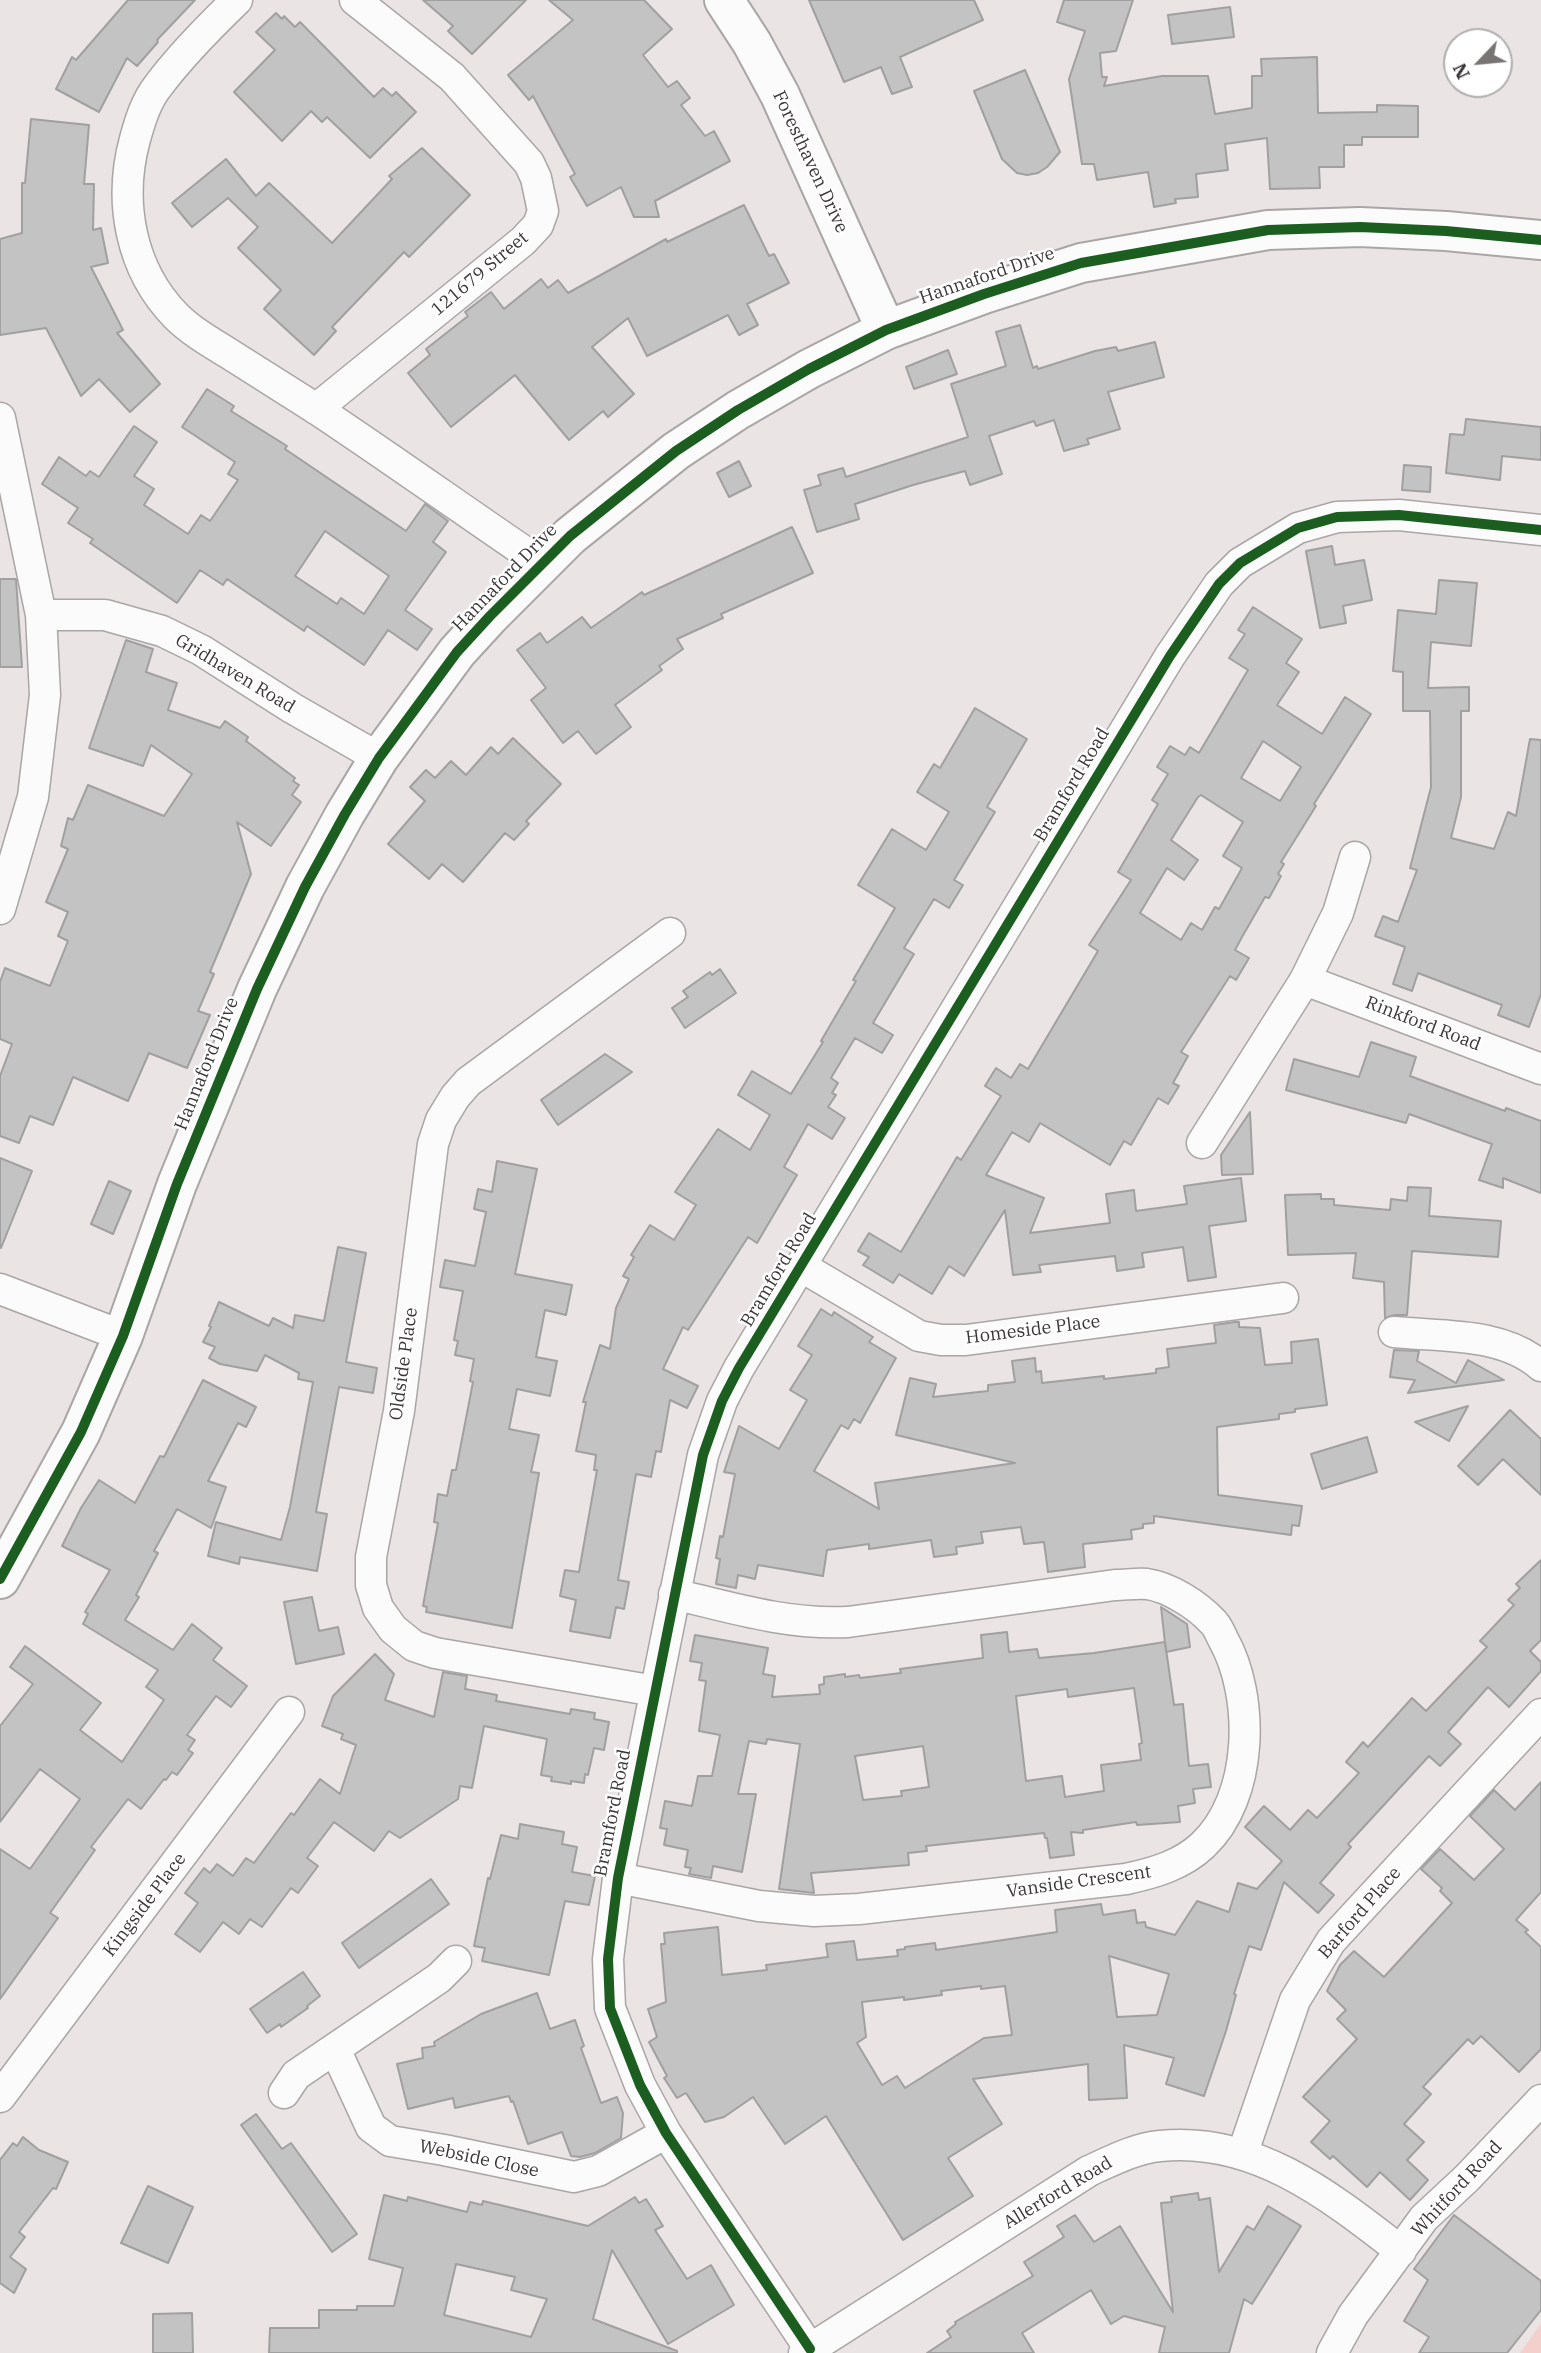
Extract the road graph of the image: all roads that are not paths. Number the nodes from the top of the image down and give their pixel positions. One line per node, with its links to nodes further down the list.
1 (237, 0): 6 (street)
2 (355, 0): 6 (street, 121679 Street)
3 (728, 1): 5 (street, Foresthaven Drive)
4 (1541, 240): 5 (street, Hannaford Drive)
5 (886, 330): 9 (street, Hannaford Drive)
6 (316, 409): 9 (street)
7 (0, 418): 10 (street)
8 (1541, 530): 18 (street, Bramford Road)
9 (541, 564): 11 (street, Hannaford Drive)
10 (41, 615): 11 (street, Gridhaven Road); 13 (street)
11 (379, 758): 22 (street, Hannaford Drive)
12 (1355, 857): 15 (street)
13 (0, 909)
14 (670, 933): 26 (street, Oldside Place)
15 (1305, 979): 16 (street, Rinkford Road); 17 (street)
16 (1541, 1069)
17 (1202, 1143)
18 (802, 1267): 20 (street, Homeside Place); 25 (street, Bramford Road)
19 (0, 1289): 22 (street)
20 (1283, 1298)
21 (1394, 1332): 23 (street)
22 (123, 1336): 24 (street, Hannaford Drive)
23 (1541, 1366)
24 (0, 1580)
25 (674, 1594): 26 (street, Bramford Road); 29 (street, Vanside Crescent)
26 (655, 1691): 29 (street, Bramford Road)
27 (289, 1712): 33 (street, Kingside Place)
28 (1541, 1714): 36 (street, Barford Place)
29 (618, 1878): 35 (street, Bramford Road)
30 (448, 1969): 31 (street)
31 (335, 2049): 32 (street); 35 (street, Webside Close)
32 (290, 2084)
33 (0, 2097)
34 (1541, 2099): 37 (street, Whitford Road)
35 (666, 2133): 38 (street, Bramford Road)
36 (1243, 2152): 37 (street, Allerford Road); 38 (street, Allerford Road)
37 (1401, 2251): 39 (street, Whitford Road)
38 (807, 2351)
39 (1332, 2353)

